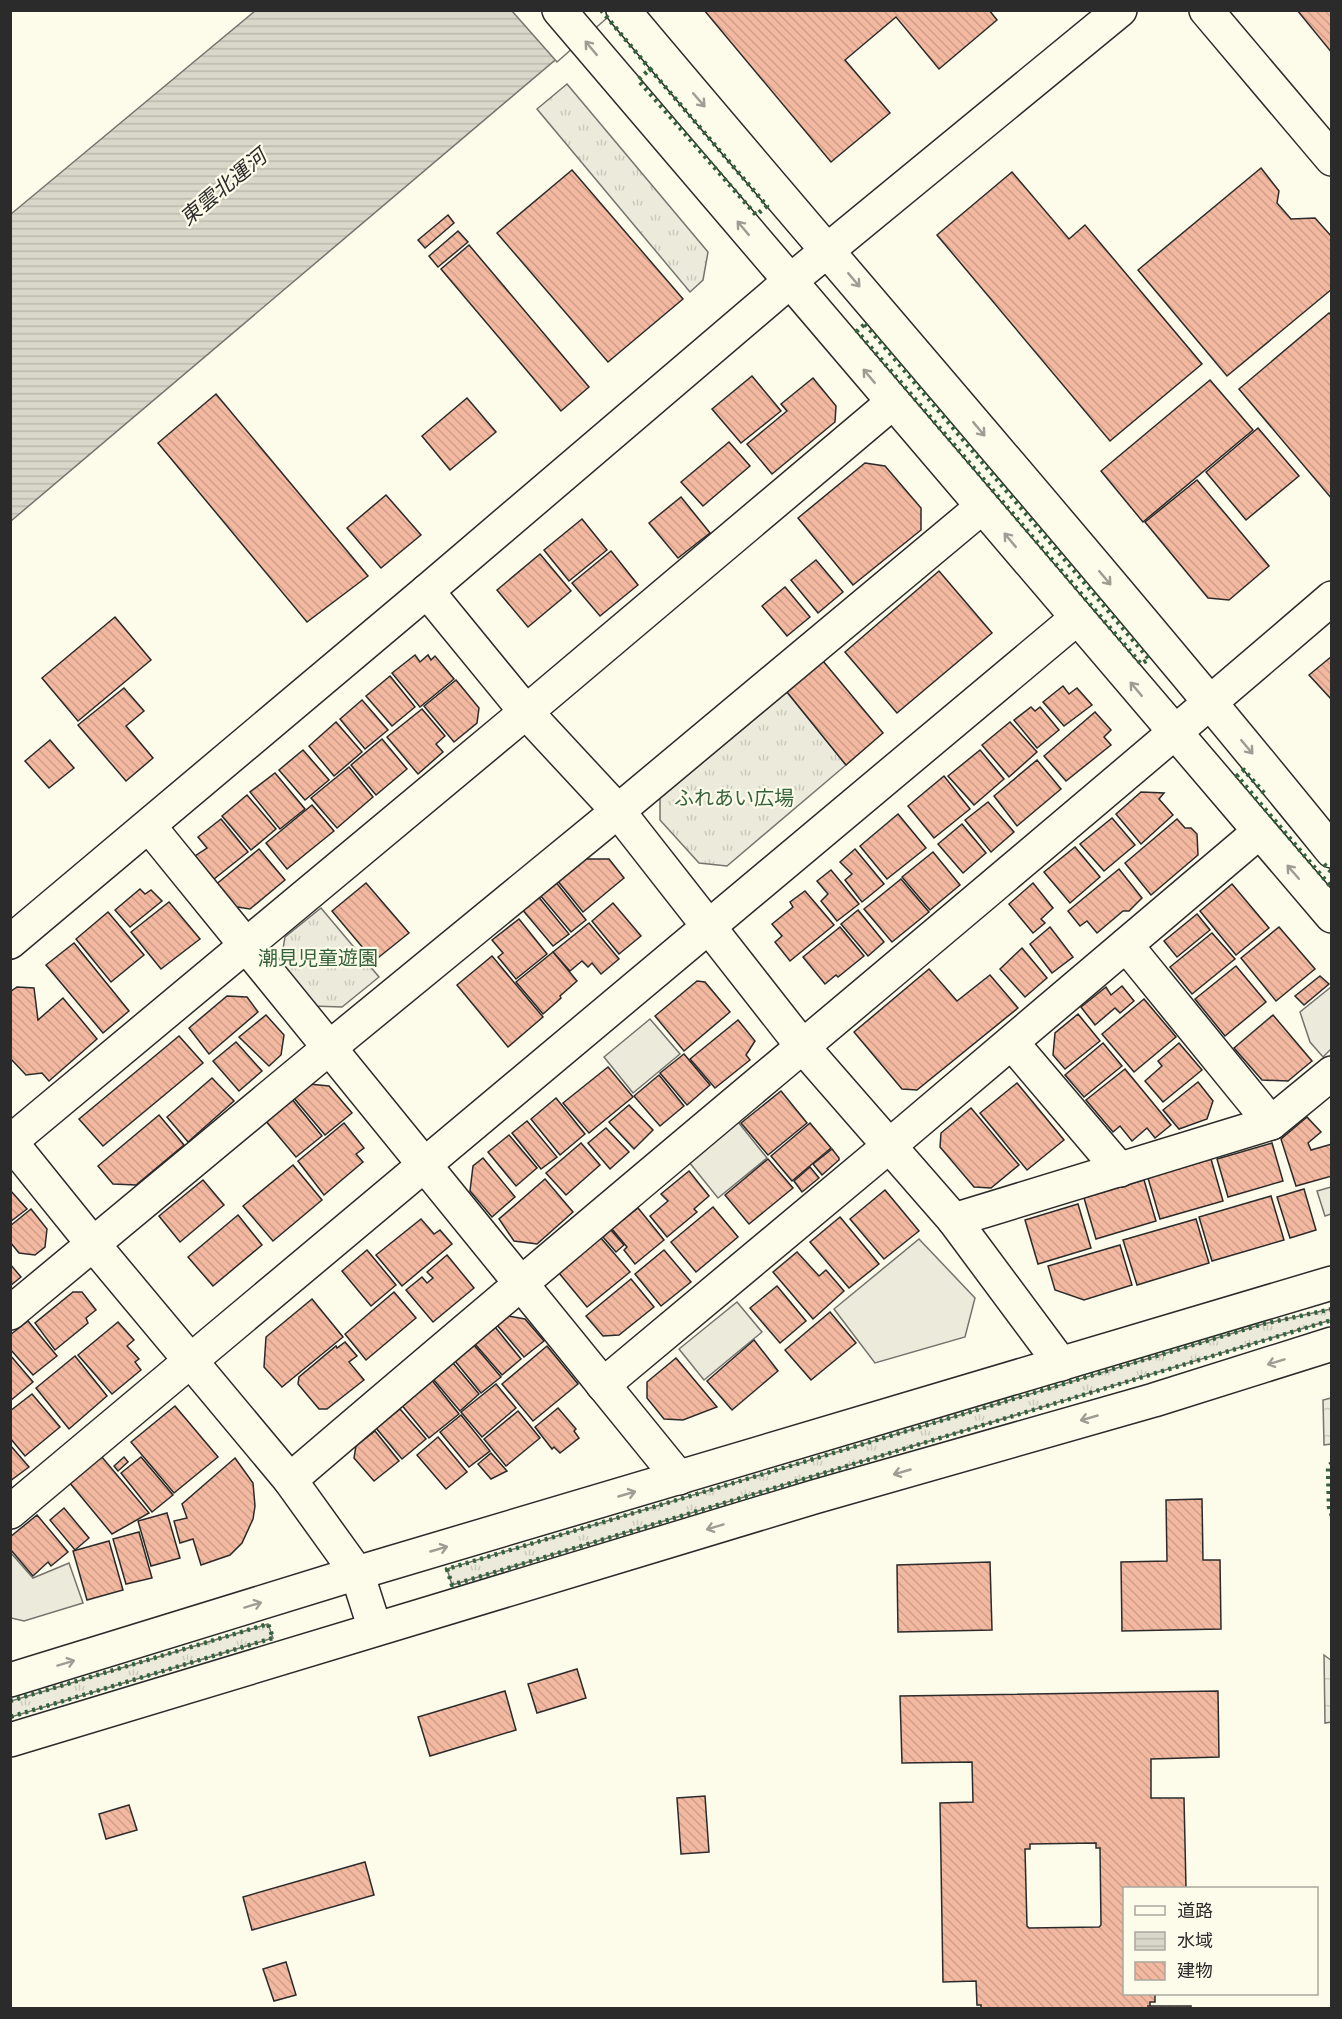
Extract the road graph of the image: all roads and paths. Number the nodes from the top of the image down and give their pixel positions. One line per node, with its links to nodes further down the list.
1 (559, 10): 7 (street, one-way to 1)
2 (623, 10): 6 (street, one-way to 6)
3 (1120, 10): 6 (street)
4 (1206, 10): 5 (street)
5 (1332, 159)
6 (828, 250): 7 (street); 13 (street, one-way to 13)
7 (789, 282): 8 (street, one-way to 7); 10 (street)
8 (892, 403): 9 (street); 14 (street)
9 (982, 507): 12 (street, one-way to 9); 16 (street)
10 (427, 591): 14 (street); 17 (street)
11 (1332, 598): 13 (street)
12 (1077, 618): 15 (street, one-way to 12); 21 (street)
13 (1210, 703): 15 (street); 19 (street, one-way to 19)
14 (526, 712): 16 (street); 23 (street)
15 (1174, 734): 18 (street); 26 (street)
16 (618, 811): 21 (street); 27 (street)
17 (149, 826): 22 (street); 23 (street)
18 (1259, 832): 20 (street, one-way to 18); 24 (street)
19 (1332, 851)
20 (1332, 916)
21 (709, 928): 26 (street); 32 (street)
22 (10, 942)
23 (246, 945): 27 (street); 30 (street)
24 (1126, 945): 25 (street); 29 (street)
25 (1012, 1043): 31 (street); 33 (street)
26 (803, 1047): 31 (street); 36 (street)
27 (329, 1048): 32 (street); 35 (street)
28 (1332, 1073): 29 (street)
29 (1271, 1123): 33 (street)
30 (11, 1142): 35 (street)
31 (890, 1146): 34 (street); 42 (street)
32 (424, 1165): 36 (street); 40 (street)
33 (1120, 1170): 34 (street)
34 (954, 1220): 41 (street)
35 (93, 1244): 38 (street); 40 (street)
36 (520, 1282): 42 (street); 44 (street)
37 (1332, 1283): 41 (street)
38 (10, 1313)
39 (1332, 1344): 47 (street, one-way to 47)
40 (191, 1362): 44 (street); 45 (street)
41 (1061, 1364): 43 (street)
42 (603, 1385): 43 (street)
43 (679, 1478): 46 (street, one-way to 43)
44 (290, 1480): 46 (street)
45 (10, 1512)
46 (357, 1573): 47 (street); 48 (street, one-way to 46)
47 (375, 1629): 49 (street)
48 (13, 1674)
49 (10, 1740)

